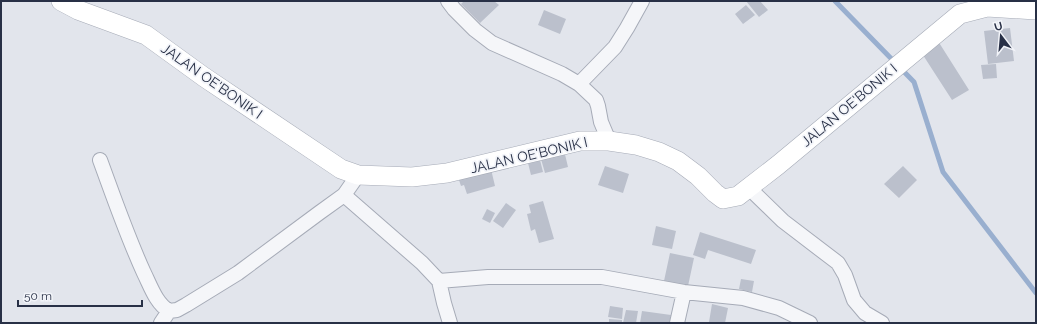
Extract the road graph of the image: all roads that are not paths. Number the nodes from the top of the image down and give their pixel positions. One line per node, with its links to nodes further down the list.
1 (61, 1): 8 (street, JALAN OE'BONIK I)
2 (448, 1): 5 (street)
3 (642, 1): 5 (street)
4 (1033, 7): 9 (street, JALAN OE'BONIK I)
5 (579, 84): 6 (street)
6 (609, 141): 8 (street, JALAN OE'BONIK I); 9 (street, JALAN OE'BONIK I)
7 (100, 160): 13 (street)
8 (358, 175): 10 (street)
9 (749, 188): 17 (street)
10 (344, 195): 11 (street); 13 (street)
11 (439, 281): 12 (street); 14 (street)
12 (684, 292): 15 (street); 16 (street)
13 (165, 317)
14 (450, 323)
15 (676, 323)
16 (810, 323)
17 (882, 323)

